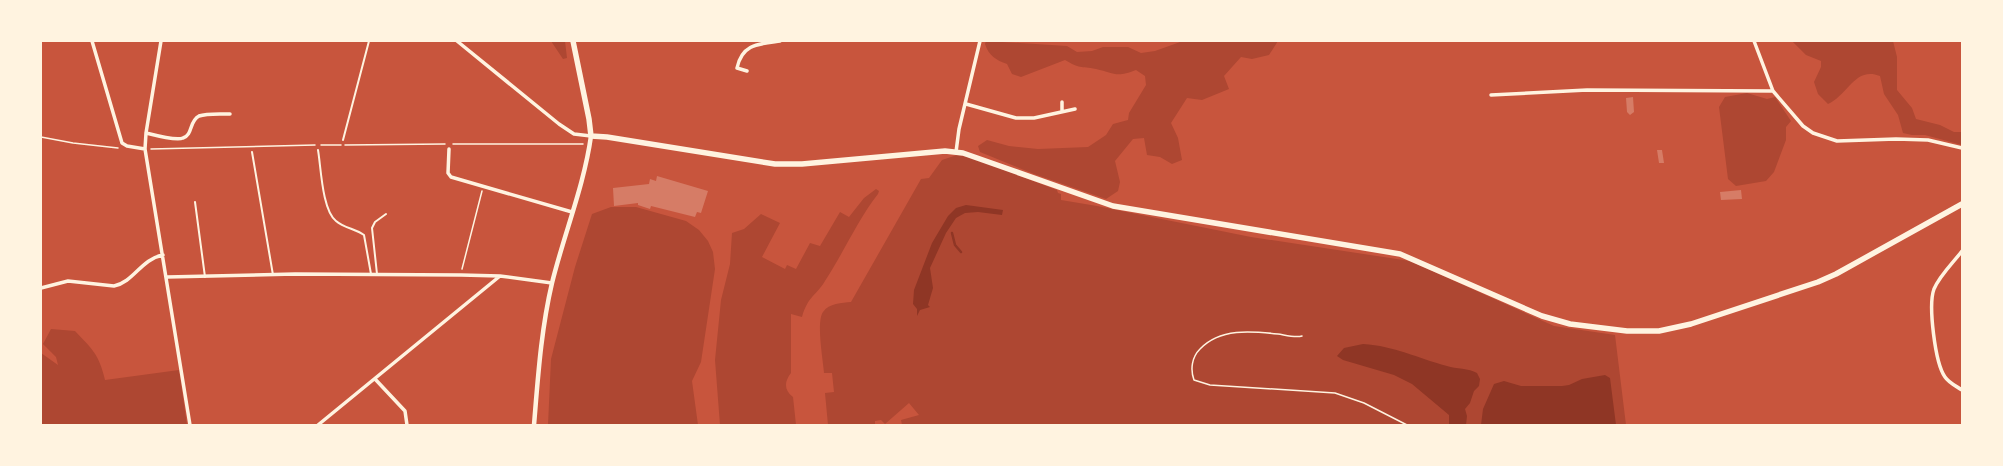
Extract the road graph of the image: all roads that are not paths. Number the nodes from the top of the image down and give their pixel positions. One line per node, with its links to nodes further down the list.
1 (92, 41): 21 (street)
2 (161, 41): 17 (street)
3 (369, 41): 19 (lane)
4 (457, 41): 18 (street)
5 (573, 41): 18 (main road)
6 (780, 41): 9 (street)
7 (980, 41): 13 (street)
8 (1754, 41): 10 (street)
9 (747, 71)
10 (1772, 92): 11 (street); 20 (street)
11 (1491, 95)
12 (1062, 102): 15 (street)
13 (966, 104): 15 (street); 25 (street)
14 (1075, 109): 15 (street)
15 (1062, 112)
16 (230, 114): 17 (street)
17 (146, 133): 21 (street)
18 (591, 136): 25 (main road); 28 (street)
19 (343, 140)
20 (1962, 148)
21 (145, 149): 31 (street)
22 (449, 149): 28 (street)
23 (318, 150): 33 (lane)
24 (252, 152): 32 (lane)
25 (956, 152): 27 (main road)
26 (195, 202): 37 (lane)
27 (1962, 204)
28 (572, 212): 38 (street)
29 (386, 214): 34 (lane)
30 (1962, 251): 41 (street)
31 (163, 255): 36 (street); 39 (street)
32 (273, 275): 33 (street); 37 (street)
33 (371, 275): 34 (street)
34 (378, 275): 35 (street)
35 (500, 276): 38 (street); 40 (street)
36 (167, 277): 37 (street); 42 (street)
37 (205, 277)
38 (552, 283): 45 (street)
39 (41, 288)
40 (375, 379): 43 (street); 44 (street)
41 (1962, 390)
42 (190, 425)
43 (318, 425)
44 (407, 425)
45 (534, 425)

